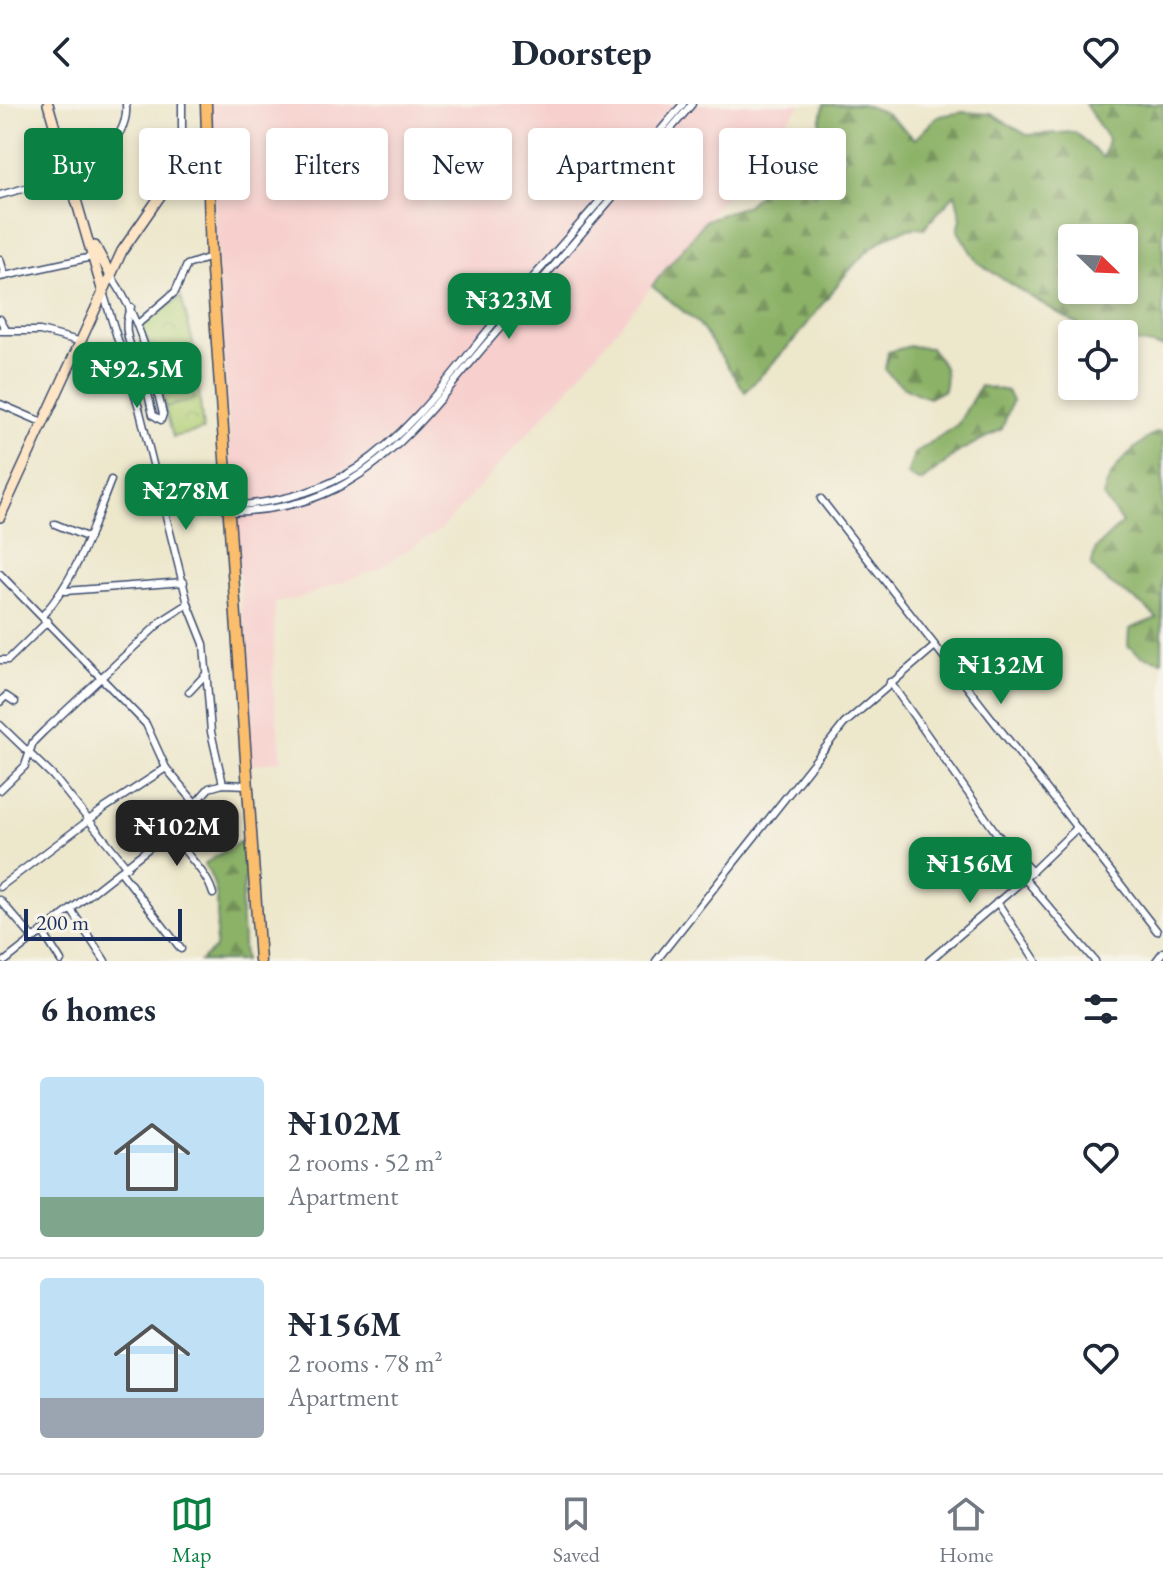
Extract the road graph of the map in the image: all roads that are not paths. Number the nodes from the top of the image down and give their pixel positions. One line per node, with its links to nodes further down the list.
1 (51, 104): 7 (main road)
2 (126, 104): 8 (street)
3 (182, 104): 9 (street)
4 (206, 104): 10 (main road)
5 (683, 104): 36 (street)
6 (692, 104): 36 (street)
7 (58, 128)
8 (120, 128)
9 (182, 128)
10 (205, 128)
11 (24, 187): 12 (street)
12 (0, 195)
13 (78, 200): 17 (main road)
14 (80, 200): 20 (main road)
15 (155, 200): 20 (main road)
16 (207, 200): 18 (main road)
17 (92, 257): 21 (street); 22 (main road)
18 (211, 257): 25 (street); 36 (main road)
19 (0, 259): 21 (street)
20 (109, 273): 22 (main road); 23 (street)
21 (3, 277)
22 (102, 286): 27 (main road); 33 (main road); 41 (street)
23 (131, 307): 25 (street); 29 (street)
24 (0, 319): 26 (street)
25 (139, 323): 28 (street)
26 (3, 330): 27 (street)
27 (75, 340): 31 (main road)
28 (149, 358): 29 (street); 29 (street)
29 (142, 369)
30 (0, 404): 31 (street)
31 (37, 420): 33 (main road)
32 (111, 480): 39 (street)
33 (12, 484): 35 (main road); 37 (main road)
34 (821, 499): 45 (street)
35 (0, 504)
36 (230, 509): 57 (main road)
37 (0, 517)
38 (55, 524): 39 (street)
39 (89, 538): 42 (street)
40 (0, 574): 44 (street)
41 (184, 582): 42 (street); 43 (street)
42 (65, 591): 44 (street)
43 (188, 604): 47 (street); 48 (street)
44 (46, 618): 46 (street); 48 (street)
45 (935, 646): 49 (street); 61 (street)
46 (0, 660)
47 (207, 673): 50 (street); 56 (street)
48 (102, 678): 54 (street); 55 (street)
49 (890, 682): 64 (street); 80 (street)
50 (189, 692)
51 (0, 702): 52 (street)
52 (15, 702)
53 (0, 725): 54 (street)
54 (30, 757): 58 (street); 60 (street)
55 (166, 768): 59 (street); 60 (street)
56 (223, 784): 57 (street); 59 (street)
57 (248, 785): 79 (main road)
58 (0, 790)
59 (196, 804): 62 (street)
60 (90, 820): 63 (street); 66 (street)
61 (1077, 828): 64 (street); 72 (street)
62 (172, 830): 63 (street); 67 (street)
63 (124, 869): 70 (street); 74 (street)
64 (1032, 872): 65 (street)
65 (1025, 879): 69 (street); 83 (street)
66 (0, 887)
67 (213, 894)
68 (0, 900): 73 (street)
69 (997, 902): 81 (street); 82 (street)
70 (72, 911): 71 (street); 78 (street)
71 (42, 931): 73 (street); 77 (street)
72 (1157, 931)
73 (33, 938): 76 (street)
74 (181, 949)
75 (1163, 952): 84 (street)
76 (5, 961)
77 (61, 961)
78 (105, 961)
79 (260, 961)
80 (656, 961)
81 (929, 961)
82 (1036, 961)
83 (1095, 961)
84 (1156, 961)

